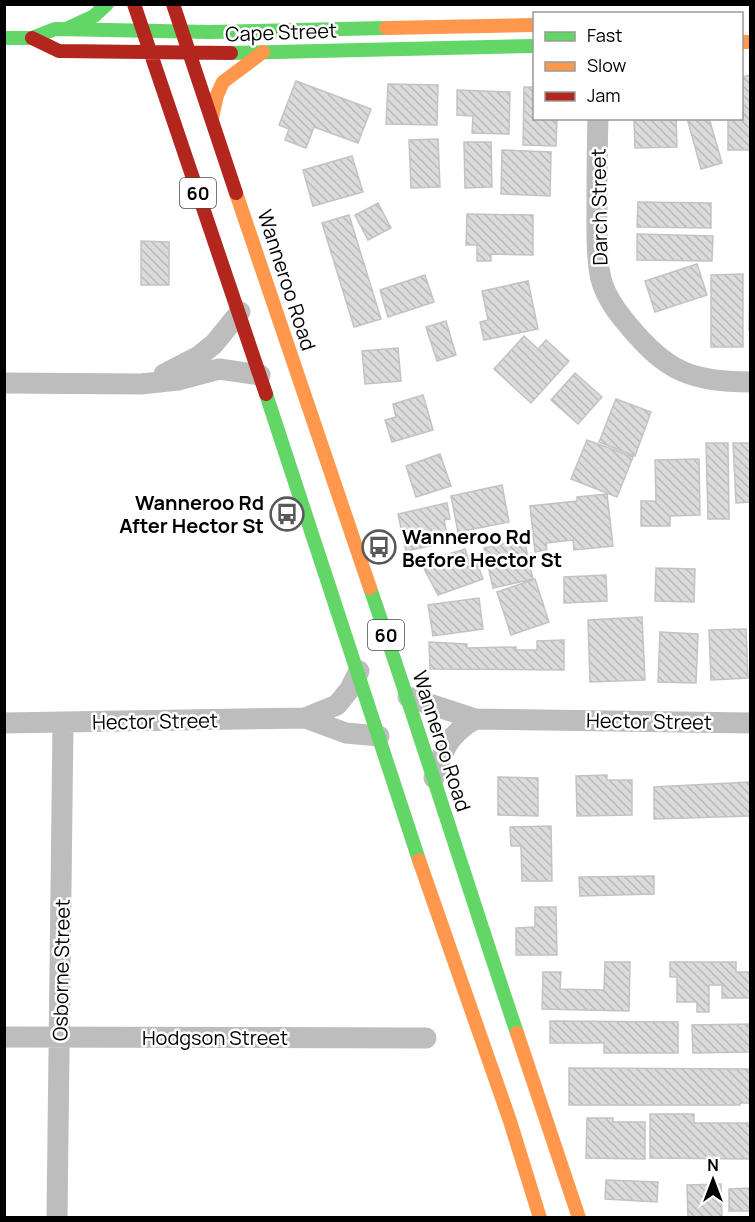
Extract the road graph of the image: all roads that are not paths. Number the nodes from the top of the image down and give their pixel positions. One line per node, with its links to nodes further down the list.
1 (107, 4): 5 (main road)
2 (134, 4): 6 (main road, 60)
3 (173, 4): 7 (main road, Wanneroo Road / 60)
4 (533, 25): 7 (main road, Cape Street)
5 (66, 30): 6 (main road, Cape Street); 9 (main road, Cape Street)
6 (142, 30): 7 (main road, Cape Street); 11 (main road, 60)
7 (182, 31): 13 (main road, Wanneroo Road / 60)
8 (4, 38): 9 (main road, Cape Street)
9 (32, 38): 11 (main road, Cape Street)
10 (533, 46): 12 (main road, Cape Street)
11 (150, 52): 13 (main road, Cape Street); 16 (main road, 60)
12 (263, 52): 13 (main road, Cape Street); 14 (main road)
13 (190, 54): 14 (main road, Wanneroo Road / 60)
14 (212, 117): 22 (main road, Wanneroo Road / 60)
15 (598, 120): 18 (street, Darch Street)
16 (240, 312): 17 (main road, 60); 20 (street)
17 (260, 375): 20 (street); 21 (main road, 60)
18 (750, 382)
19 (4, 383): 20 (street)
20 (141, 384)
21 (359, 671): 23 (street, Hector Street); 28 (main road, 60)
22 (408, 697): 24 (street, Hector Street); 29 (main road, Wanneroo Road / 60)
23 (306, 718): 26 (street, Hector Street); 28 (street, Hector Street)
24 (475, 719): 27 (street, Hector Street); 29 (street)
25 (4, 723): 26 (street, Hector Street)
26 (63, 723): 31 (street, Osborne Street)
27 (750, 723)
28 (379, 736): 34 (main road, 60)
29 (434, 779): 35 (main road, Wanneroo Road / 60)
30 (4, 1037): 31 (street, Hodgson Street)
31 (60, 1037): 32 (street, Hodgson Street); 33 (street, Osborne Street)
32 (426, 1038)
33 (57, 1218)
34 (540, 1218)
35 (579, 1218)

